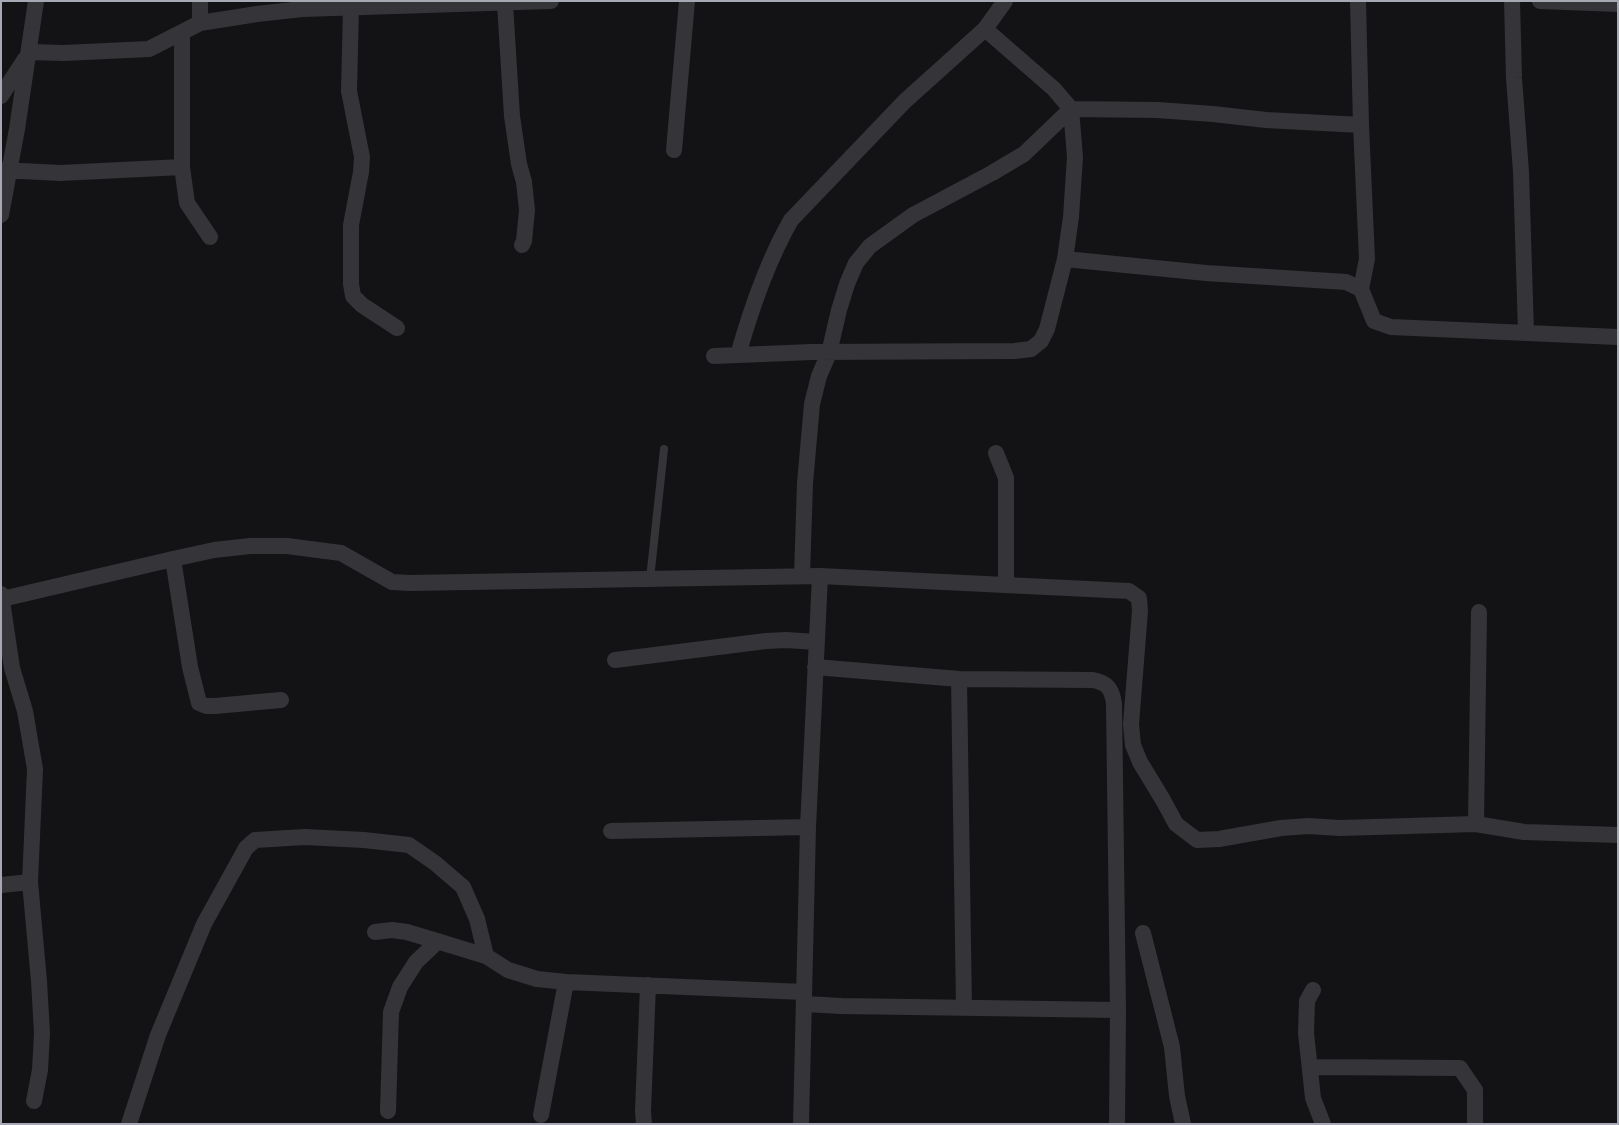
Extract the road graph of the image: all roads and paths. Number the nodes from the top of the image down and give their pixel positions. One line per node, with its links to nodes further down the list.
1 (36, 1): 16 (street)
2 (200, 1): 13 (street)
3 (551, 1): 10 (street)
4 (687, 1): 20 (street)
5 (1005, 1): 14 (street)
6 (1358, 1): 19 (street)
7 (1512, 1): 29 (street)
8 (1540, 1): 11 (street)
9 (379, 3): 10 (street); 12 (street)
10 (505, 4): 25 (street)
11 (1618, 4)
12 (351, 7): 13 (street); 28 (street)
13 (200, 23): 15 (street)
14 (985, 29): 18 (street); 32 (street)
15 (182, 33): 16 (street); 21 (street)
16 (29, 52): 17 (street); 22 (street)
17 (1, 96)
18 (1071, 109): 19 (street); 26 (street); 31 (street)
19 (1361, 125): 27 (street)
20 (674, 150)
21 (182, 168): 22 (street); 24 (street)
22 (5, 170): 23 (street)
23 (1, 215)
24 (210, 237)
25 (522, 245)
26 (1065, 259): 27 (street); 31 (street)
27 (1361, 290): 29 (street)
28 (397, 328)
29 (1526, 332): 30 (street)
30 (1618, 337)
31 (829, 353): 32 (street); 37 (street)
32 (738, 355): 33 (street)
33 (714, 356)
34 (664, 449): 39 (lane)
35 (996, 453): 40 (street)
36 (173, 559): 39 (street); 42 (street); 48 (street)
37 (802, 576): 38 (street); 39 (street)
38 (820, 576): 40 (street); 44 (street)
39 (650, 579)
40 (1006, 584): 49 (street)
41 (1, 594): 42 (street)
42 (2, 599): 53 (street)
43 (1479, 612): 49 (street)
44 (816, 642): 45 (street); 46 (street)
45 (615, 660)
46 (815, 667): 47 (street); 50 (street)
47 (959, 679): 63 (street); 64 (street)
48 (281, 700)
49 (1476, 824): 52 (street)
50 (808, 828): 51 (street); 62 (street)
51 (611, 831)
52 (1618, 835)
53 (30, 882): 54 (street); 66 (street)
54 (1, 885)
55 (375, 932): 57 (street)
56 (1143, 933): 73 (street)
57 (438, 941): 58 (street); 67 (street)
58 (486, 956): 59 (street); 69 (street)
59 (566, 982): 60 (street); 68 (street)
60 (648, 985): 62 (street); 70 (street)
61 (1313, 990): 65 (street)
62 (804, 998): 63 (street); 71 (street)
63 (964, 1008): 64 (street)
64 (1118, 1010): 72 (street)
65 (1310, 1067): 74 (street); 75 (street)
66 (34, 1102)
67 (388, 1110)
68 (541, 1115)
69 (129, 1124)
70 (644, 1124)
71 (801, 1124)
72 (1118, 1124)
73 (1183, 1124)
74 (1323, 1124)
75 (1475, 1124)

